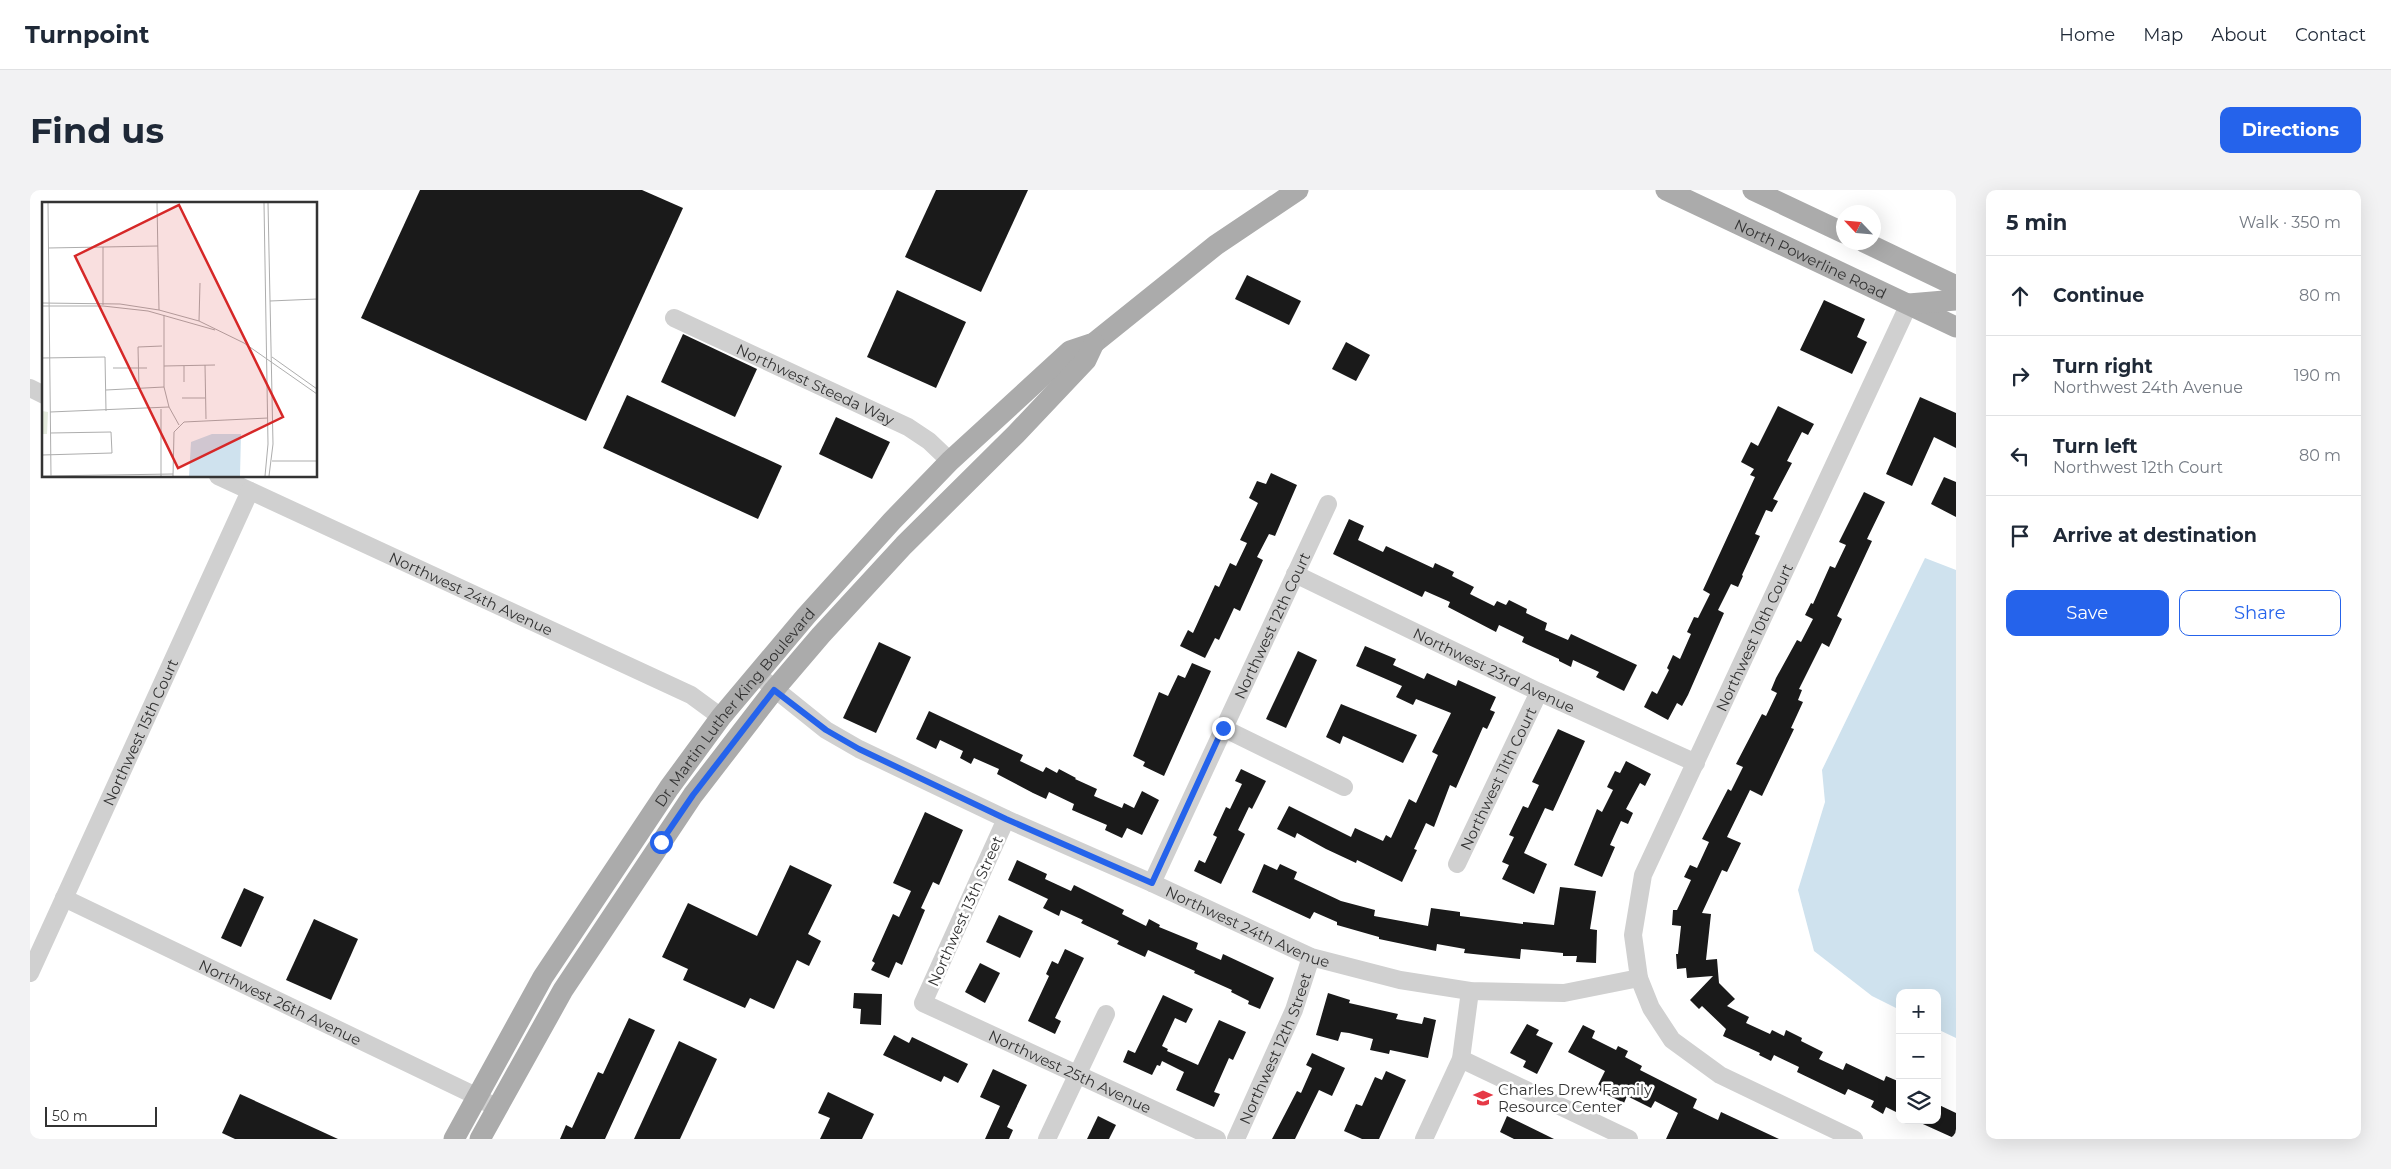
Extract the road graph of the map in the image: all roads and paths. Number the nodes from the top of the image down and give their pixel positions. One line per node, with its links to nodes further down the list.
1 (1298, 190): 11 (main road, Dr. Martin Luther King Boulevard)
2 (1666, 190): 8 (main road, North Powerline Road)
3 (1753, 190): 4 (main road)
4 (1836, 229)
5 (1881, 250): 6 (main road)
6 (1956, 286)
7 (1956, 300): 8 (main road)
8 (1909, 304): 10 (main road, North Powerline Road); 24 (street, Northwest 10th Court)
9 (674, 318): 14 (street, Northwest Steeda Way)
10 (1956, 326)
11 (1094, 343): 14 (main road, Dr. Martin Luther King Boulevard); 20 (main road, Dr. Martin Luther King Boulevard)
12 (30, 388): 13 (street)
13 (42, 394)
14 (950, 462): 19 (main road, Dr. Martin Luther King Boulevard)
15 (222, 478): 16 (street, Northwest 24th Avenue)
16 (250, 491): 22 (street, Northwest 24th Avenue); 30 (street, Northwest 15th Court)
17 (1328, 504): 18 (street, Northwest 12th Court)
18 (1295, 574): 21 (street, Northwest 23rd Avenue); 23 (street, Northwest 12th Court)
19 (757, 674): 20 (street, Northwest 24th Avenue); 22 (main road, Dr. Martin Luther King Boulevard)
20 (774, 690): 26 (street, Northwest 24th Avenue); 27 (main road, Dr. Martin Luther King Boulevard)
21 (1539, 692): 24 (street, Northwest 23rd Avenue); 28 (street, Northwest 11th Court)
22 (722, 717): 27 (main road); 39 (main road, Dr. Martin Luther King Boulevard)
23 (1223, 728): 25 (street); 29 (street, Northwest 12th Court)
24 (1696, 763): 33 (street, Northwest 10th Court)
25 (1344, 787)
26 (1006, 819): 29 (street, Northwest 24th Avenue); 35 (street, Northwest 13th Street)
27 (661, 842): 40 (main road, Dr. Martin Luther King Boulevard)
28 (1457, 864)
29 (1152, 883): 31 (street, Northwest 24th Avenue)
30 (64, 898): 32 (street, Northwest 15th Court); 39 (street, Northwest 26th Avenue)
31 (1311, 957): 34 (street, Northwest 24th Avenue); 45 (street, Northwest 12th Street)
32 (30, 972)
33 (1639, 978): 34 (street, Northwest 24th Avenue); 48 (street, Northwest 10th Court)
34 (1470, 992): 37 (street)
35 (923, 1003): 38 (street, Northwest 25th Avenue)
36 (1106, 1014): 38 (street)
37 (1461, 1059): 46 (street); 47 (street)
38 (1077, 1076): 43 (street); 44 (street, Northwest 25th Avenue)
39 (476, 1096): 40 (street, Northwest 26th Avenue); 41 (main road, Dr. Martin Luther King Boulevard)
40 (496, 1108): 42 (main road, Dr. Martin Luther King Boulevard)
41 (454, 1139)
42 (480, 1139)
43 (1047, 1139)
44 (1217, 1139)
45 (1236, 1139)
46 (1424, 1139)
47 (1629, 1139)
48 (1854, 1139)

